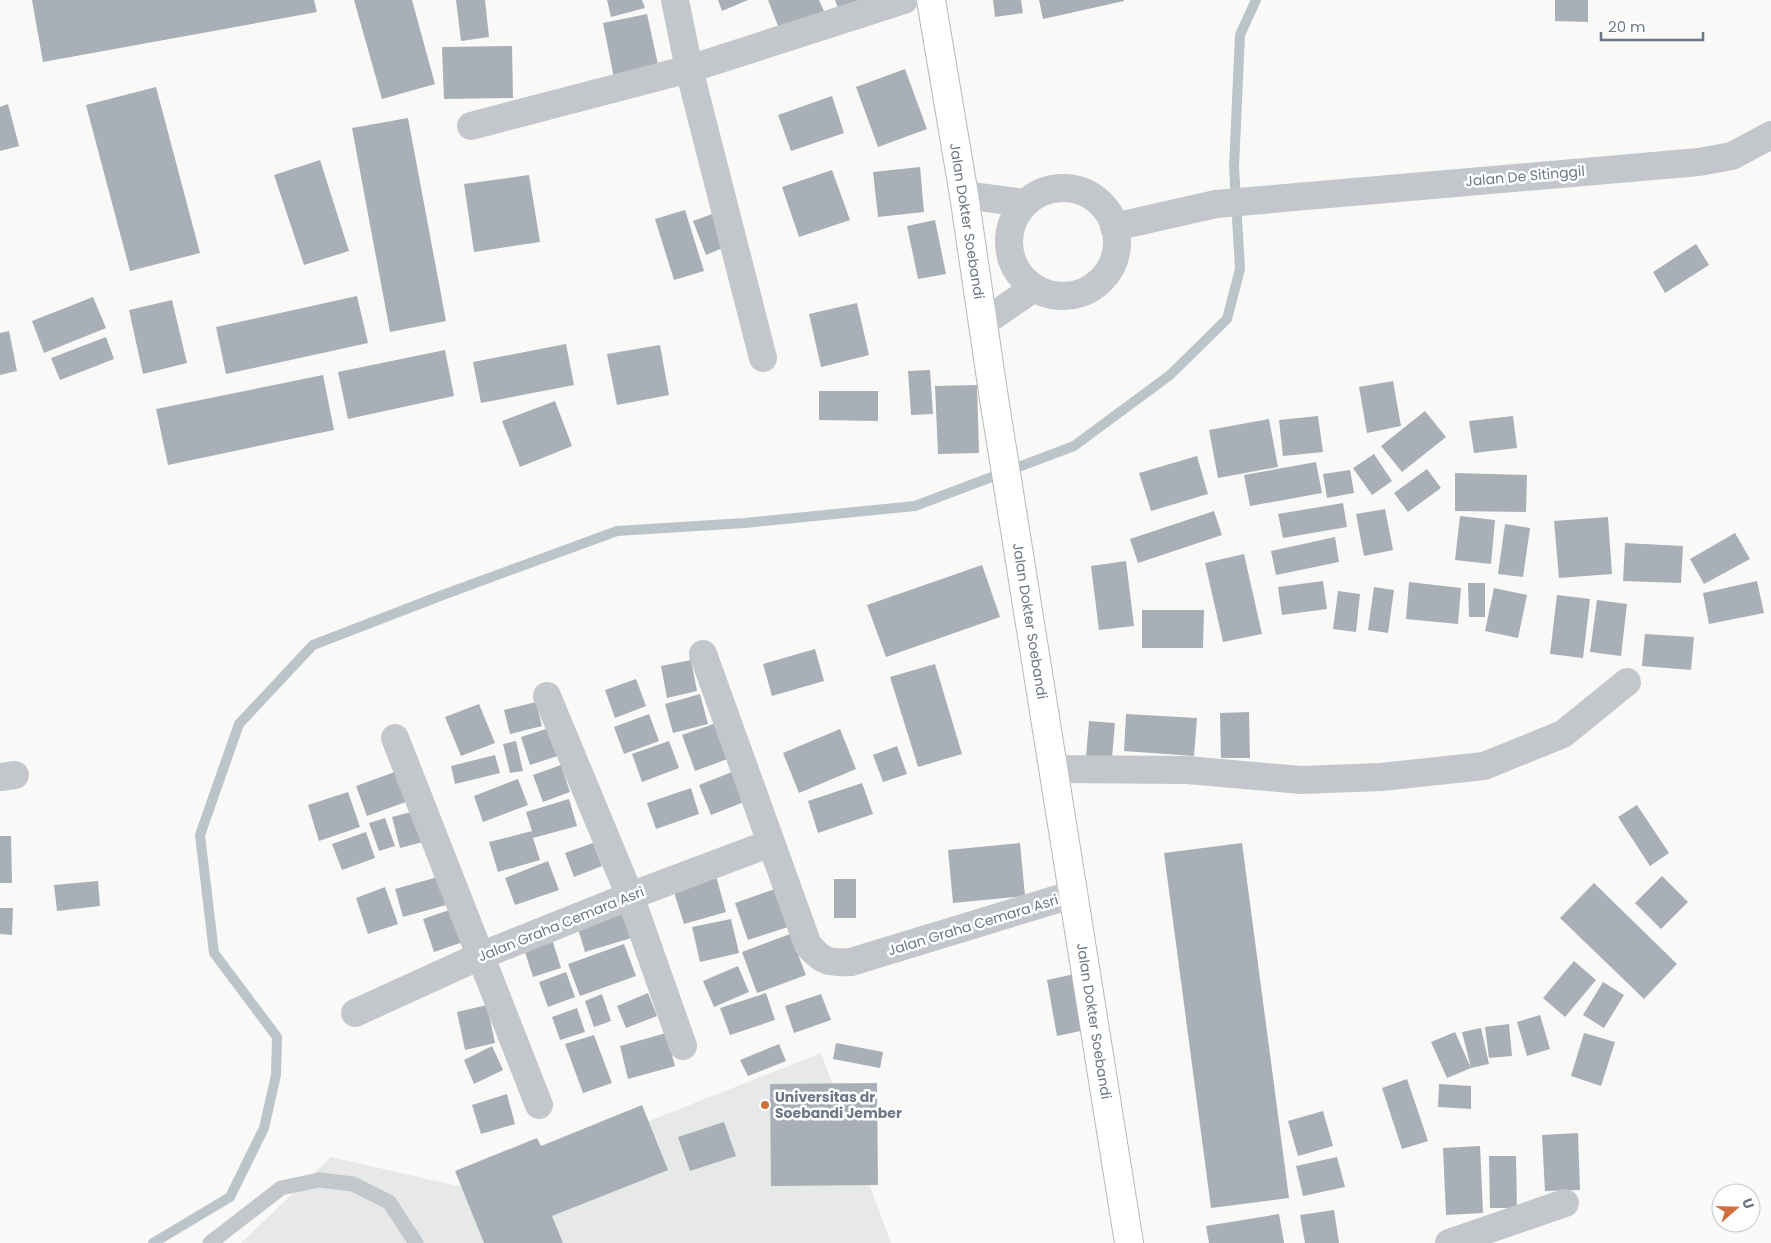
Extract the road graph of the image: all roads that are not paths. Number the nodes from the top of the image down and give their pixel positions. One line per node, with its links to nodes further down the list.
1 (675, 0): 4 (street)
2 (904, 0): 4 (street)
3 (931, 0): 7 (main road, Jalan Dokter Soebandi)
4 (688, 69): 5 (street); 12 (street)
5 (471, 126)
6 (1771, 136): 9 (street, Jalan De Sitinggil)
7 (964, 195): 8 (street); 11 (main road, Jalan Dokter Soebandi)
8 (1025, 203): 9 (street); 10 (street)
9 (1114, 227): 10 (street)
10 (1034, 288): 11 (street)
11 (983, 323): 17 (main road, Jalan Dokter Soebandi)
12 (763, 358)
13 (703, 654): 18 (street, Jalan Graha Cemara Asri)
14 (1627, 682): 17 (street)
15 (548, 696): 20 (street)
16 (395, 738): 21 (street)
17 (1054, 769): 19 (main road, Jalan Dokter Soebandi)
18 (770, 843): 19 (street, Jalan Graha Cemara Asri); 20 (street, Jalan Graha Cemara Asri)
19 (1074, 894): 28 (main road, Jalan Dokter Soebandi)
20 (630, 896): 21 (street, Jalan Graha Cemara Asri); 23 (street)
21 (480, 956): 22 (street, Jalan Graha Cemara Asri); 24 (street)
22 (355, 1013)
23 (684, 1046)
24 (540, 1105)
25 (1565, 1203): 29 (street)
26 (210, 1243): 27 (lane)
27 (416, 1243)
28 (1129, 1243)
29 (1449, 1243)

